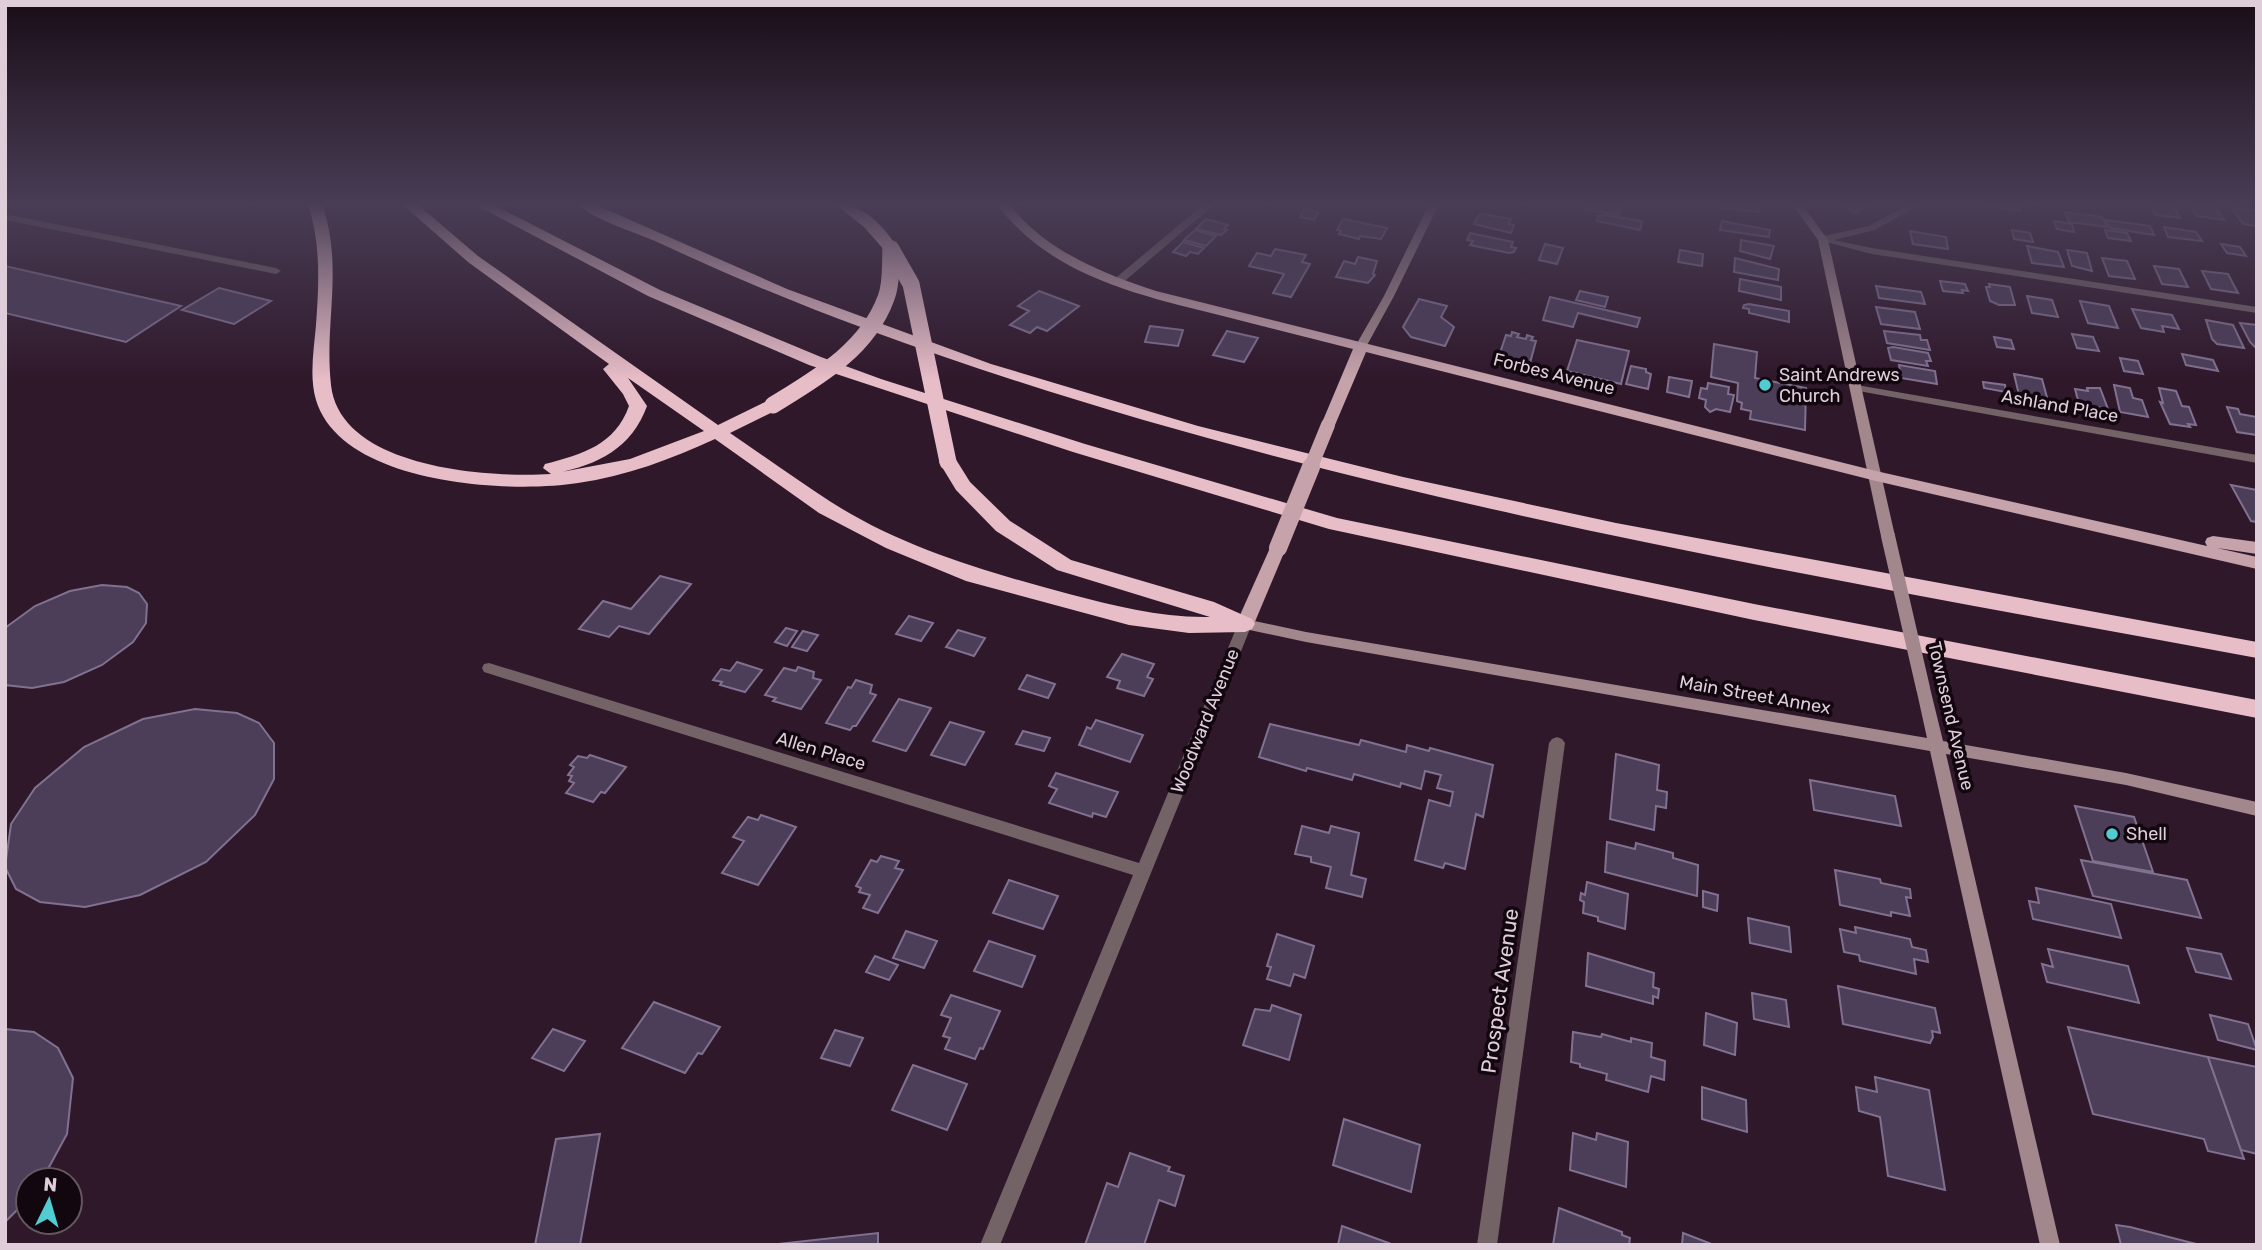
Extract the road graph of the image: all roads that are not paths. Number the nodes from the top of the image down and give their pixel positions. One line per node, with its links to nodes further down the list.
1 (233, 262): 13 (street)
2 (326, 262): 21 (highway)
3 (477, 262): 16 (highway)
4 (594, 262): 29 (highway)
5 (707, 262): 27 (highway)
6 (890, 262): 19 (highway, bridge)
7 (898, 262): 26 (highway, bridge)
8 (1075, 262): 14 (main road, Forbes Avenue)
9 (1141, 262): 14 (street)
10 (1405, 262): 17 (main road, Woodward Avenue)
11 (1828, 262): 18 (main road, Townsend Avenue)
12 (1946, 262): 15 (street)
13 (276, 271)
14 (1116, 283): 17 (main road, Forbes Avenue)
15 (2257, 310)
16 (589, 344): 19 (highway); 21 (highway)
17 (1362, 345): 22 (main road, Forbes Avenue); 26 (main road, Woodward Avenue, bridge)
18 (1857, 388): 20 (street, Ashland Place); 22 (main road, Townsend Avenue)
19 (717, 432): 21 (highway); 26 (highway)
20 (2257, 459)
21 (447, 472)
22 (1876, 475): 23 (main road, Forbes Avenue); 31 (main road, Townsend Avenue, bridge)
23 (2119, 529): 24 (main road, Forbes Avenue); 25 (main road, Forbes Avenue)
24 (2257, 548)
25 (2257, 563)
26 (1245, 624): 31 (main road, Main Street Annex); 33 (street, Woodward Avenue)
27 (2257, 650)
28 (489, 668): 33 (street, Allen Place)
29 (2257, 709)
30 (1557, 743): 35 (street, Prospect Avenue)
31 (1936, 746): 32 (main road, Main Street Annex); 36 (main road, Townsend Avenue)
32 (2257, 809)
33 (1142, 871): 34 (street, Woodward Avenue)
34 (990, 1245)
35 (1488, 1245)
36 (2050, 1245)

